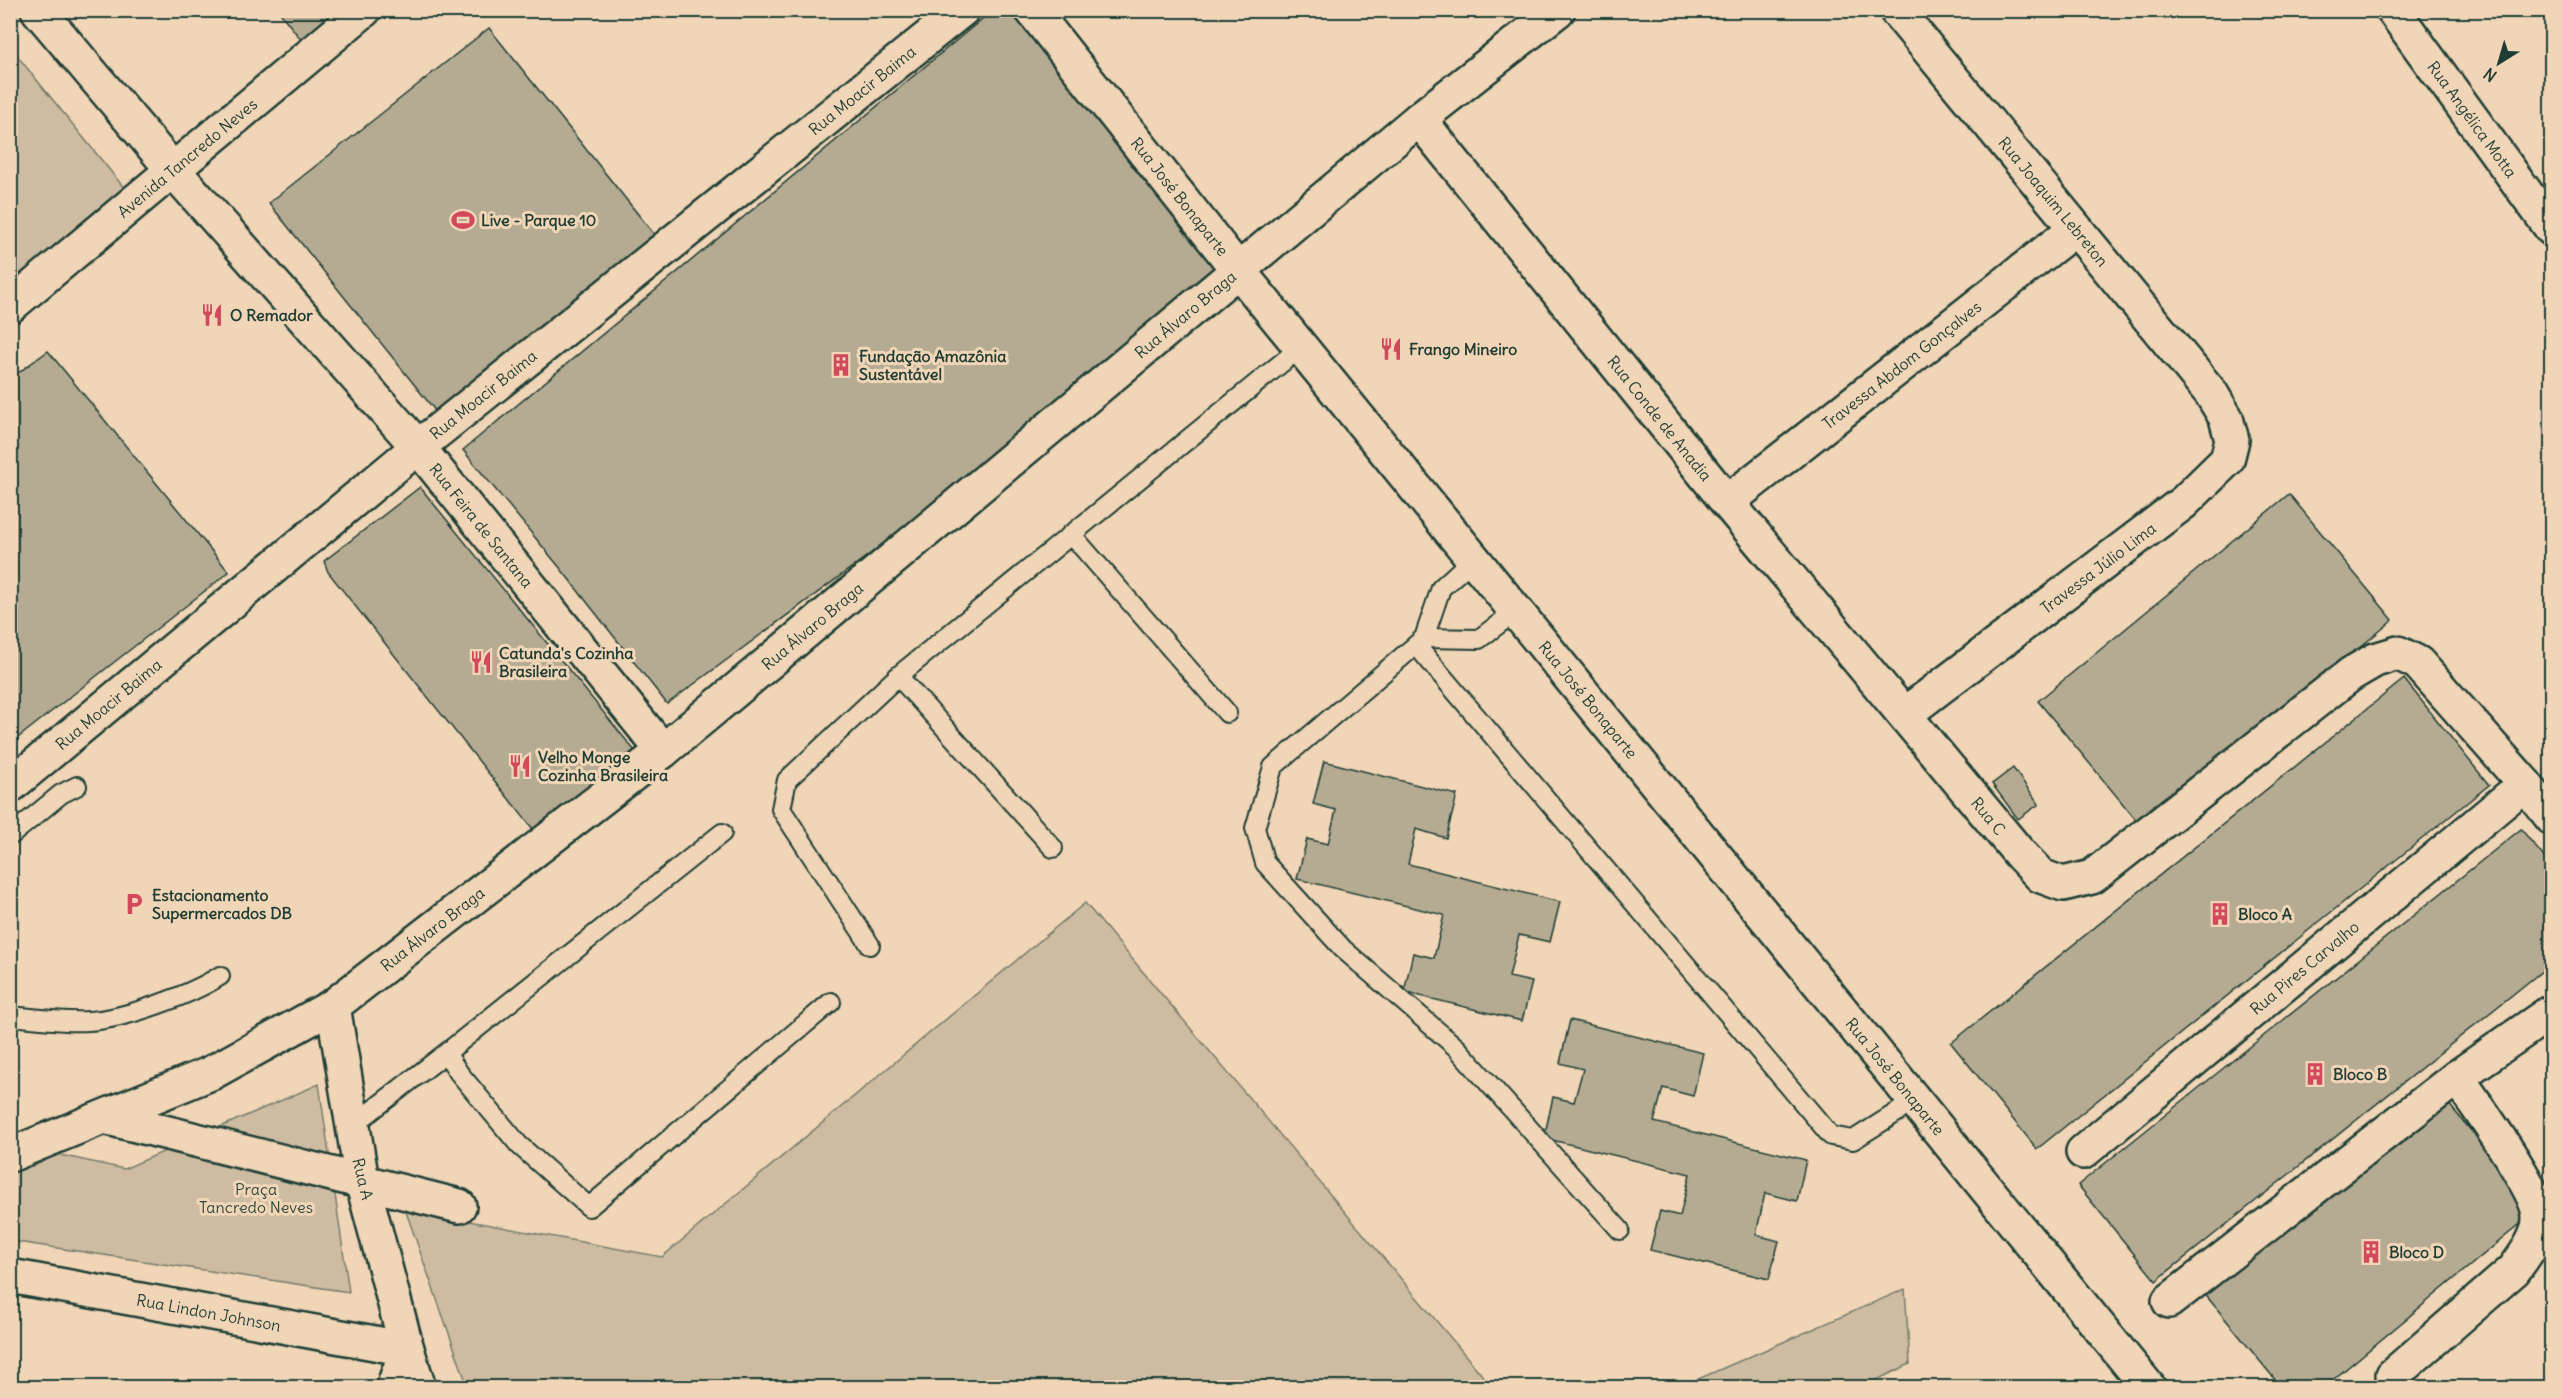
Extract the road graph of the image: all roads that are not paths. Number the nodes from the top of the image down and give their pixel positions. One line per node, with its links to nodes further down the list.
1 (38, 10): 9 (street, Rua Feira de Santana)
2 (364, 10): 9 (street, Avenida Tancredo Neves)
3 (962, 10): 16 (street, Rua Moacir Baima)
4 (1032, 10): 12 (street, Rua José Bonaparte)
5 (1558, 10): 8 (street, Rua Álvaro Braga)
6 (1896, 10): 11 (street, Rua Joaquim Lebreton)
7 (2393, 10): 10 (street, Rua Angélica Motta)
8 (1419, 119): 12 (street, Rua Álvaro Braga); 17 (street, Rua Conde de Anadia)
9 (174, 170): 13 (street, Avenida Tancredo Neves); 16 (street, Rua Feira de Santana)
10 (2548, 216)
11 (2075, 229): 15 (street, Rua Joaquim Lebreton); 17 (street, Travessa Abdom Gonçalves)
12 (1238, 270): 14 (street, Rua José Bonaparte); 25 (street, Rua Álvaro Braga)
13 (10, 306)
14 (1301, 347): 18 (lane); 19 (street, Rua José Bonaparte)
15 (2211, 393): 24 (street, Travessa Júlio Lima)
16 (418, 447): 25 (street, Rua Feira de Santana); 27 (street, Rua Moacir Baima)
17 (1727, 502): 24 (street, Rua Conde de Anadia)
18 (1071, 534): 22 (lane); 23 (lane)
19 (1474, 558): 20 (street, Rua José Bonaparte); 21 (lane)
20 (1516, 611): 21 (lane); 41 (street, Rua José Bonaparte)
21 (1420, 642): 41 (lane); 48 (lane)
22 (898, 676): 32 (lane); 33 (lane)
23 (1227, 713)
24 (1905, 714): 26 (street, Rua C)
25 (663, 751): 36 (street, Rua Álvaro Braga)
26 (2525, 784): 29 (street); 44 (street, Rua Pires Carvalho)
27 (10, 786)
28 (77, 786): 31 (lane)
29 (2552, 818)
30 (722, 833): 39 (lane)
31 (10, 836)
32 (1053, 848)
33 (870, 945)
34 (220, 976): 38 (lane)
35 (831, 1002): 39 (lane)
36 (333, 1006): 42 (street, Rua Álvaro Braga); 43 (street, Rua A)
37 (2552, 1011): 40 (street)
38 (10, 1016)
39 (446, 1053): 43 (lane)
40 (2457, 1077): 50 (street); 52 (street)
41 (1915, 1101): 55 (street, Rua José Bonaparte)
42 (104, 1117): 45 (street, Rua Álvaro Braga); 46 (street)
43 (352, 1125): 46 (street, Rua A)
44 (2083, 1152)
45 (10, 1155)
46 (362, 1181): 47 (street); 51 (street, Rua A)
47 (459, 1206)
48 (1620, 1230)
49 (10, 1276): 51 (street, Rua Lindon Johnson)
50 (2169, 1301)
51 (407, 1349): 53 (street); 54 (street, Rua A)
52 (2393, 1375)
53 (393, 1388)
54 (419, 1388)
55 (2149, 1388)

